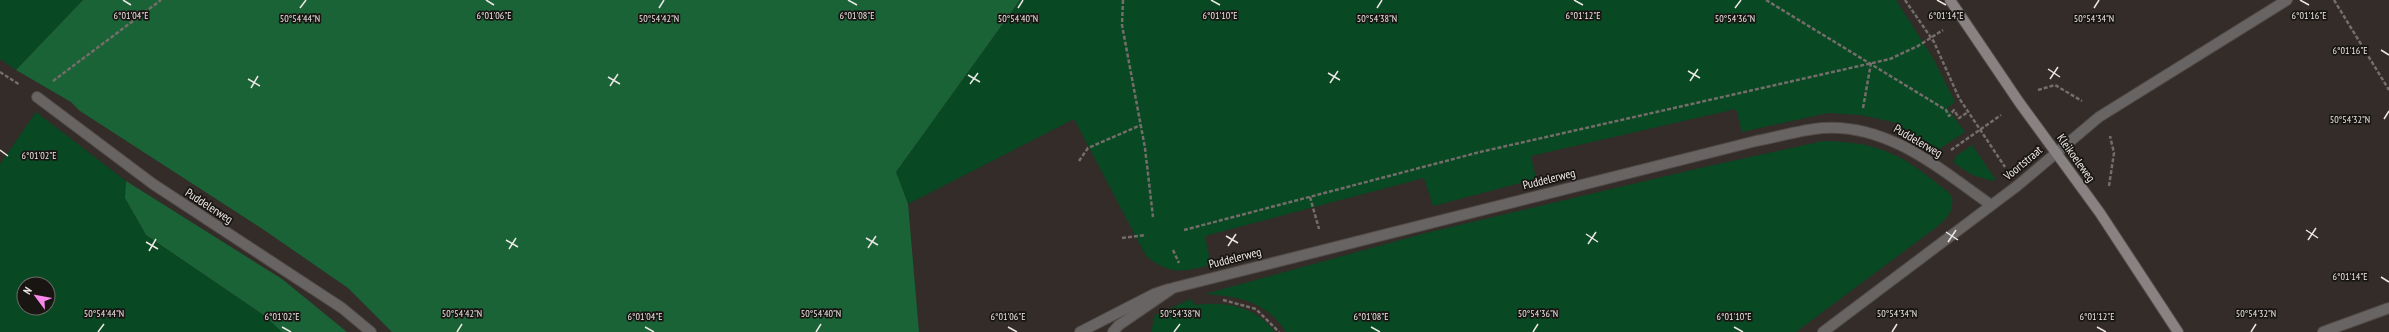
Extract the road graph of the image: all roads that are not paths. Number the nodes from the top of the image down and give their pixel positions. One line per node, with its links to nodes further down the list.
1 (1950, 0): 4 (street, Kleikoeleweg)
2 (2287, 0): 4 (street, Voortstraat)
3 (37, 97): 8 (street, Puddelerweg)
4 (2056, 152): 5 (street, Voortstraat); 12 (street, Kleikoeleweg)
5 (1991, 205): 6 (street, Puddelerweg); 11 (street, Voortstraat)
6 (1173, 288): 9 (street); 10 (street, Puddelerweg)
7 (2389, 308): 13 (street)
8 (371, 332)
9 (1080, 332)
10 (1113, 332)
11 (1823, 332)
12 (2178, 332)
13 (2323, 332)

